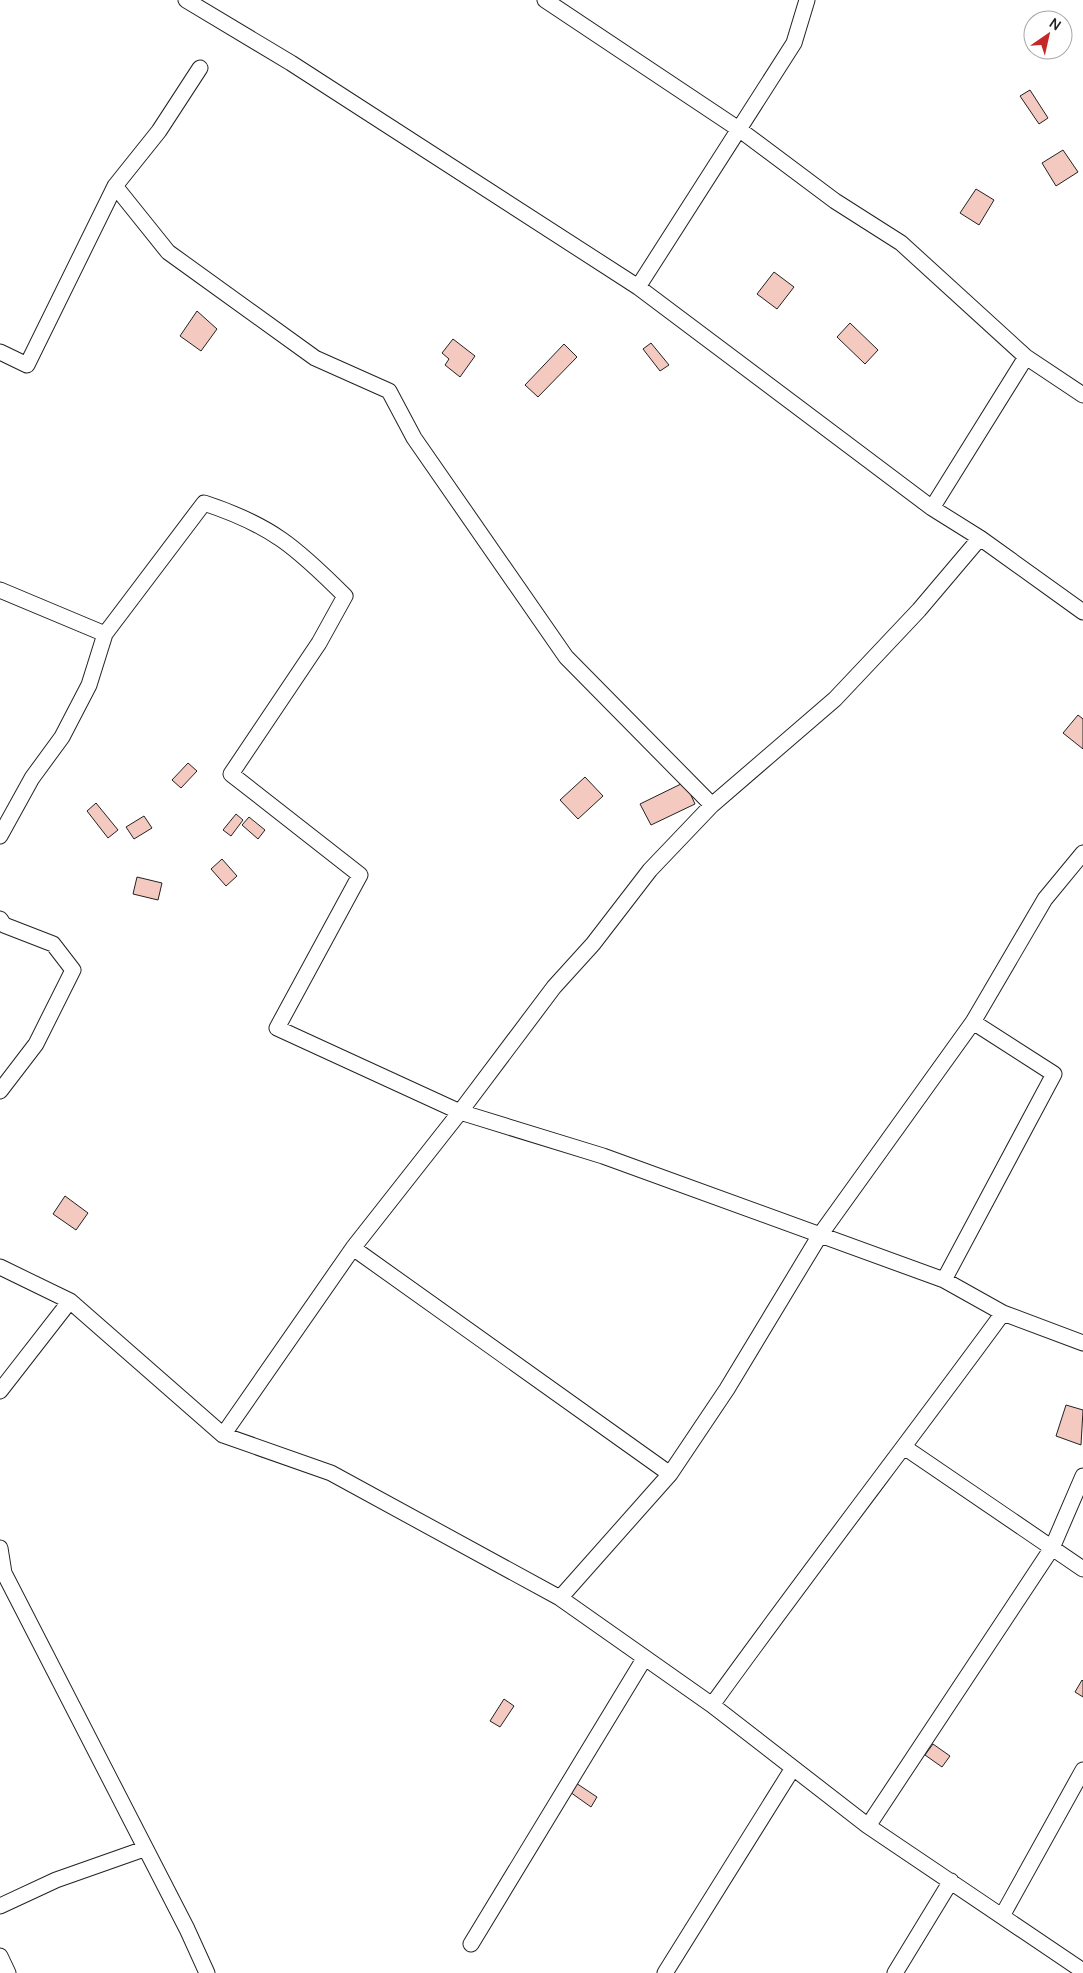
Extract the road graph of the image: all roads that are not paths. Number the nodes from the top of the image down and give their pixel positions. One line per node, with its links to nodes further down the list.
1 (186, 0): 7 (street)
2 (544, 0): 5 (street)
3 (807, 0): 5 (street)
4 (200, 68): 6 (street)
5 (740, 130): 7 (street); 9 (street)
6 (115, 186): 8 (street); 16 (street)
7 (638, 287): 11 (street)
8 (0, 352)
9 (1026, 357): 10 (street); 11 (street)
10 (1083, 395)
11 (932, 508): 12 (street)
12 (980, 538): 14 (street); 16 (street)
13 (0, 590): 15 (street)
14 (1083, 612)
15 (105, 634): 17 (street); 22 (street)
16 (712, 805): 22 (street)
17 (0, 836)
18 (1083, 853): 20 (street)
19 (0, 919): 21 (street)
20 (973, 1022): 23 (street); 26 (street)
21 (0, 1091)
22 (460, 1112): 23 (street); 24 (street)
23 (820, 1235): 26 (street); 33 (street)
24 (353, 1248): 31 (street); 33 (street)
25 (0, 1267): 27 (street)
26 (944, 1280): 28 (street)
27 (70, 1300): 30 (street); 31 (street)
28 (1003, 1313): 29 (street); 32 (street)
29 (1083, 1343)
30 (0, 1391)
31 (223, 1435): 38 (street)
32 (904, 1447): 36 (street); 40 (street)
33 (670, 1474): 38 (street)
34 (1083, 1476): 36 (street)
35 (0, 1548): 44 (street)
36 (1052, 1548): 37 (street); 43 (street)
37 (1083, 1569)
38 (560, 1598): 39 (street)
39 (644, 1659): 40 (street); 48 (street)
40 (712, 1705): 41 (street)
41 (793, 1768): 43 (street); 53 (street)
42 (1083, 1770): 47 (street)
43 (868, 1826): 45 (street)
44 (144, 1849): 46 (street); 52 (street)
45 (951, 1880): 47 (street); 54 (street)
46 (0, 1906)
47 (1002, 1916): 50 (street)
48 (471, 1944)
49 (0, 1956): 51 (street)
50 (1083, 1971)
51 (8, 1973)
52 (207, 1973)
53 (665, 1973)
54 (895, 1973)

